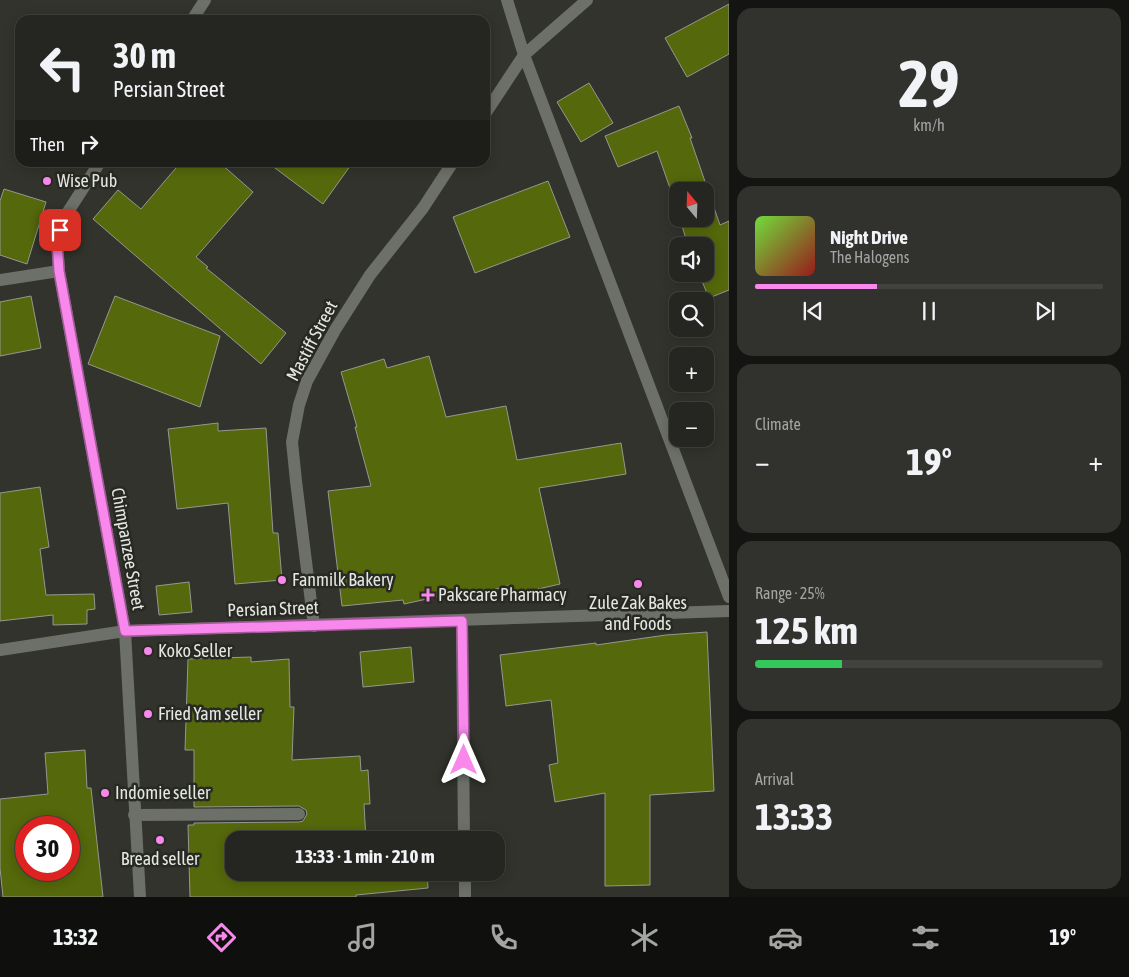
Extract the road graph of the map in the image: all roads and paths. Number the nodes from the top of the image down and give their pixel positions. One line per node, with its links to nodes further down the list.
1 (205, 0): 4 (street)
2 (507, 0): 5 (street)
3 (587, 0): 5 (street)
4 (195, 15)
5 (524, 55): 6 (street); 11 (street)
6 (490, 106)
7 (97, 167): 9 (street, Chimpanzee Street)
8 (450, 167): 14 (street, Mastiff Street)
9 (59, 271): 10 (street); 15 (street, Chimpanzee Street)
10 (0, 280)
11 (729, 597)
12 (729, 611): 13 (street, Persian Street)
13 (462, 621): 14 (street, Persian Street); 19 (street)
14 (314, 626): 15 (street, Persian Street)
15 (125, 631): 16 (street, Persian Street); 18 (street, Chimpanzee Street)
16 (0, 650)
17 (299, 814): 18 (street)
18 (134, 815): 21 (street, Chimpanzee Street)
19 (464, 831)
20 (464, 881): 22 (street)
21 (140, 897)
22 (465, 897)

